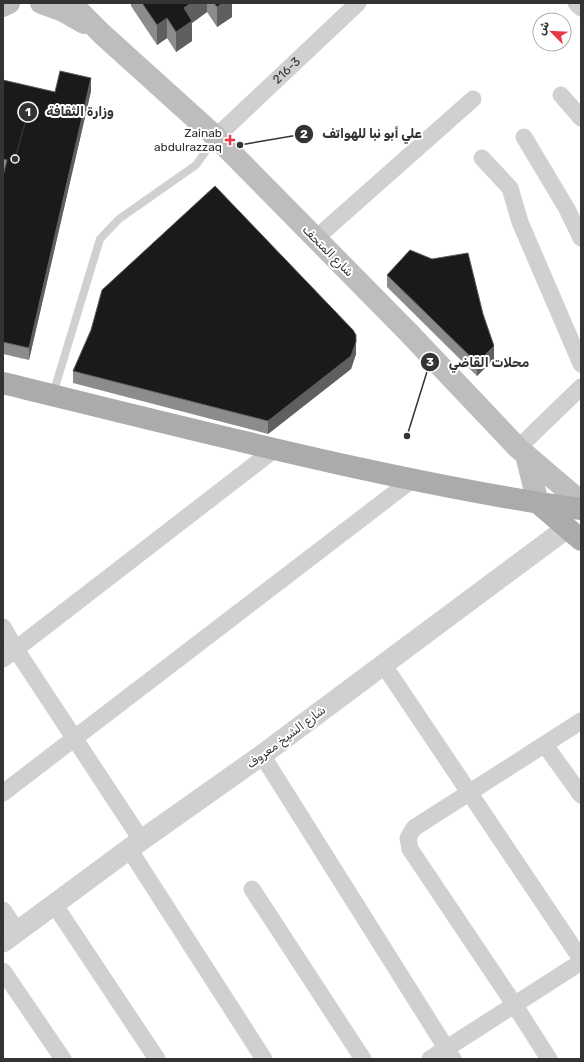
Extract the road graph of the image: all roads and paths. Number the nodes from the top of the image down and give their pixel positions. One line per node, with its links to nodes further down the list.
1 (9, 3): 6 (main road)
2 (41, 3): 8 (main road)
3 (71, 3): 8 (main road, شارع المتحف)
4 (358, 3): 12 (street, 216-3)
5 (576, 3): 7 (street)
6 (3, 6)
7 (581, 8)
8 (102, 34): 12 (main road, شارع المتحف)
9 (561, 95): 11 (street)
10 (473, 99): 16 (street)
11 (581, 118)
12 (216, 137): 16 (main road, شارع المتحف); 20 (lane)
13 (524, 137): 15 (street)
14 (482, 158): 17 (street)
15 (581, 238)
16 (315, 239): 22 (main road, شارع المتحف)
17 (581, 364)
18 (3, 383): 20 (main road)
19 (581, 387): 22 (street)
20 (52, 395): 21 (main road)
21 (275, 449): 23 (main road); 29 (street)
22 (522, 451): 24 (main road, شارع المتحف); 25 (main road)
23 (413, 479): 25 (main road); 32 (street)
24 (581, 502)
25 (538, 503): 26 (main road); 27 (main road)
26 (581, 509)
27 (574, 534): 30 (street, شارع الشيخ معروف)
28 (3, 627): 29 (street)
29 (9, 654): 32 (street)
30 (383, 664): 34 (street, شارع الشيخ معروف); 35 (street)
31 (581, 721): 33 (street)
32 (75, 737): 36 (street); 38 (street)
33 (545, 745): 35 (street); 37 (street)
34 (262, 755): 38 (street, شارع الشيخ معروف); 46 (street)
35 (470, 791): 43 (street); 45 (street)
36 (3, 793)
37 (581, 795)
38 (135, 845): 40 (street, شارع الشيخ معروف); 49 (street)
39 (252, 889): 50 (street)
40 (54, 904): 42 (street, شارع الشيخ معروف); 48 (street)
41 (3, 910): 42 (street)
42 (10, 936)
43 (581, 960): 45 (street)
44 (3, 971): 47 (street)
45 (514, 1004): 46 (street); 52 (street)
46 (450, 1054): 51 (street)
47 (63, 1059)
48 (157, 1059)
49 (264, 1059)
50 (363, 1059)
51 (430, 1059)
52 (549, 1059)

